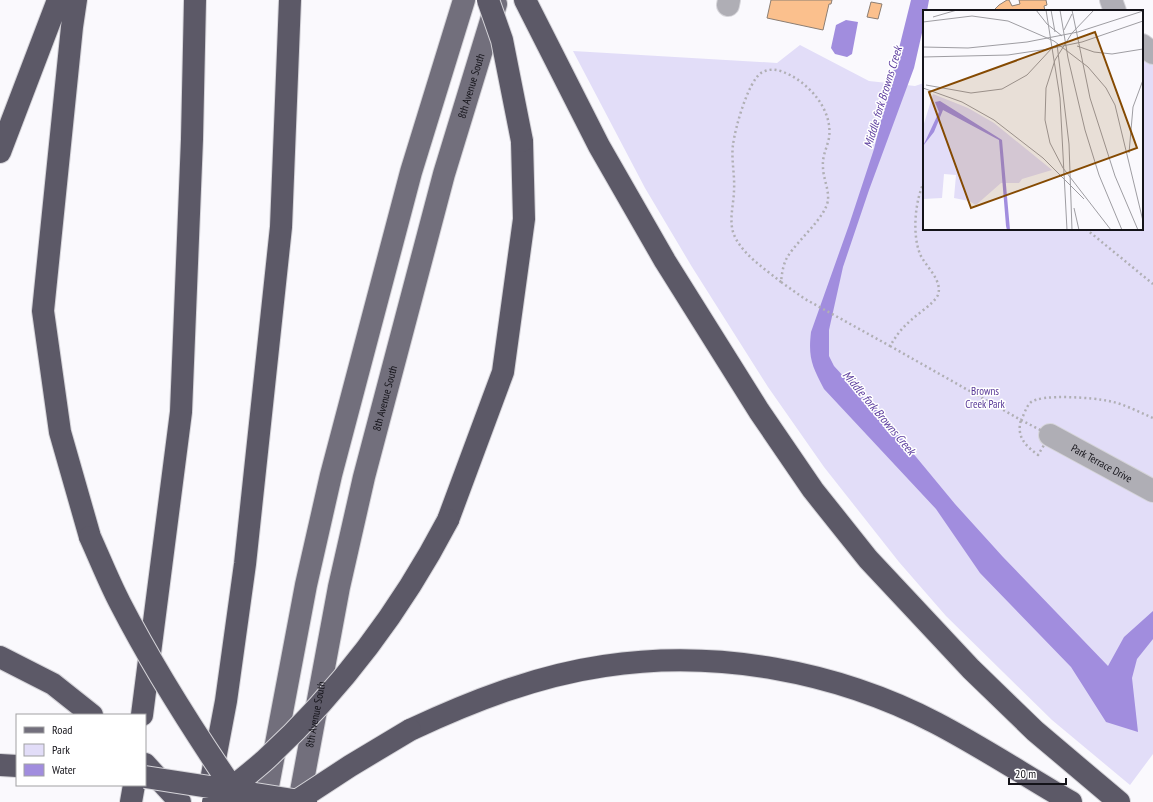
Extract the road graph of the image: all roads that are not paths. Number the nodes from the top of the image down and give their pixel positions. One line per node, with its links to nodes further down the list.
1 (58, 0): 13 (highway)
2 (76, 0): 28 (highway, bridge)
3 (195, 0): 18 (highway)
4 (290, 0): 26 (highway)
5 (464, 0): 29 (main road)
6 (488, 0): 27 (highway, bridge)
7 (498, 0): 31 (main road, 8th Avenue South)
8 (525, 0): 34 (highway)
9 (1112, 0): 10 (street)
10 (1115, 10)
11 (1143, 46): 12 (street)
12 (1153, 53)
13 (1, 150)
14 (1050, 435): 15 (street, Park Terrace Drive)
15 (1153, 491)
16 (0, 657): 17 (highway)
17 (91, 714)
18 (142, 714)
19 (0, 765): 21 (highway)
20 (146, 765): 25 (highway)
21 (16, 766)
22 (146, 777): 32 (highway, bridge)
23 (134, 786): 24 (highway)
24 (131, 802)
25 (180, 802)
26 (207, 802)
27 (213, 802)
28 (242, 802)
29 (265, 802)
30 (295, 802): 33 (highway, bridge)
31 (299, 802)
32 (306, 802)
33 (1070, 802)
34 (1119, 802)

